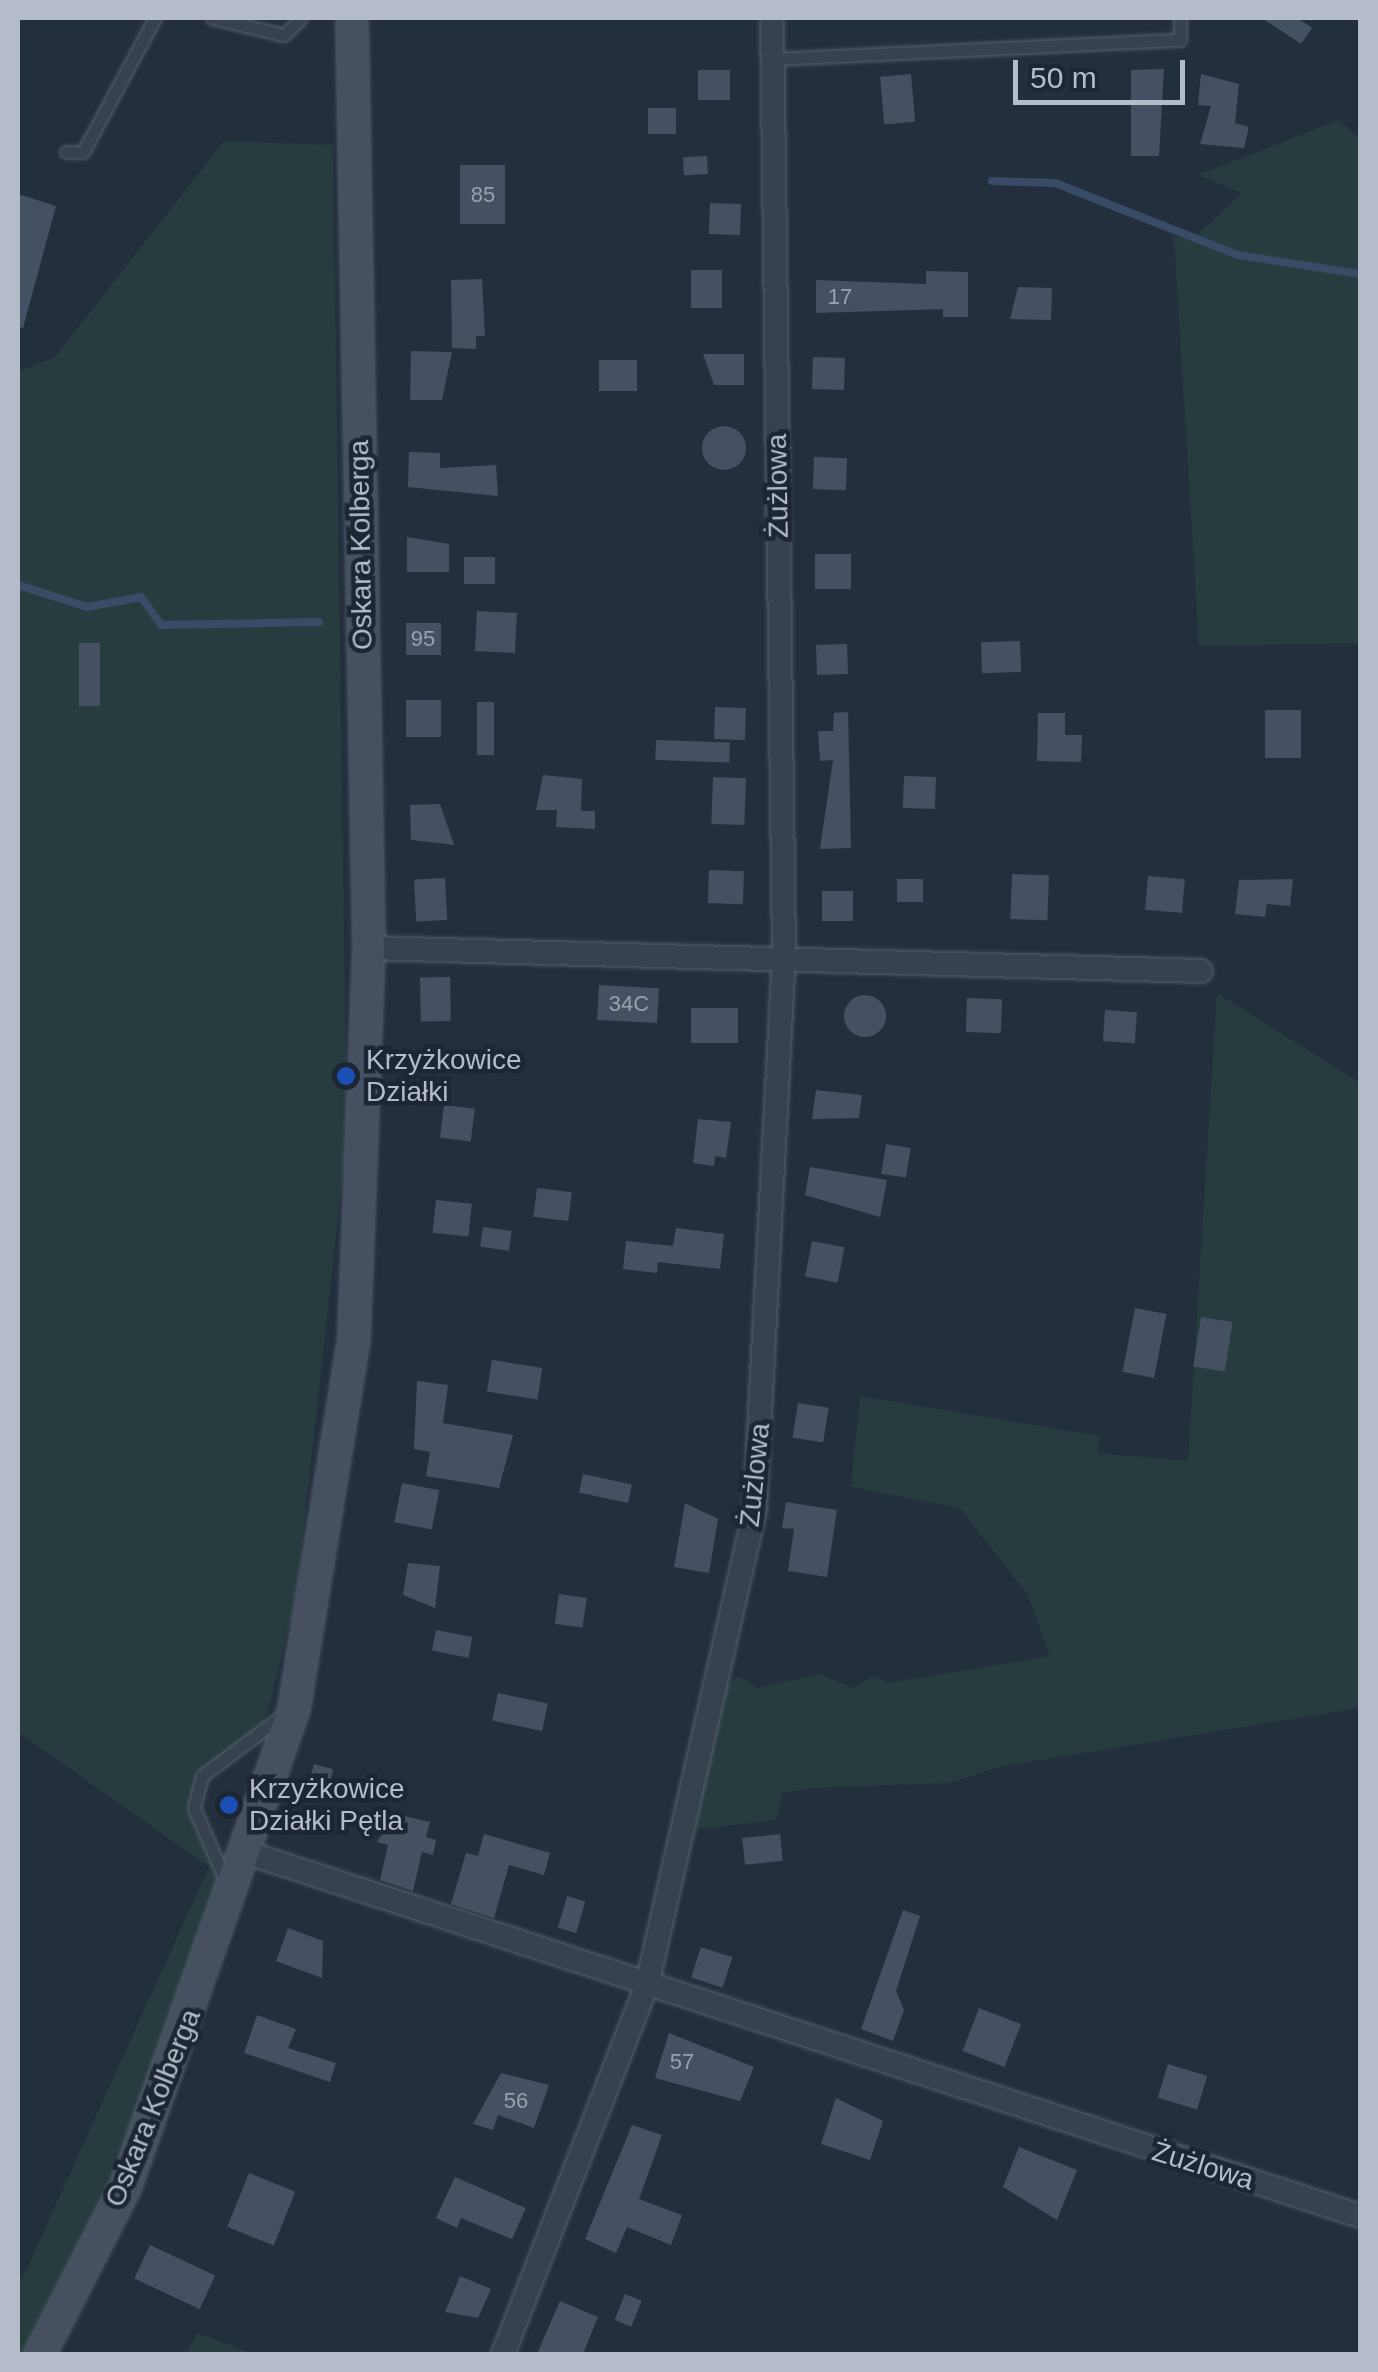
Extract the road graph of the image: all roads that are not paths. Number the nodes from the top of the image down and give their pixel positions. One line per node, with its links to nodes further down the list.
1 (155, 18): 8 (lane)
2 (212, 18): 3 (lane)
3 (301, 18)
4 (352, 18): 9 (main road, Oskara Kolberga)
5 (772, 18): 7 (street, Żużlowa)
6 (1180, 18): 7 (lane)
7 (772, 58): 10 (street, Żużlowa)
8 (66, 152)
9 (369, 948): 10 (street); 12 (main road, Oskara Kolberga)
10 (784, 954): 11 (street); 15 (street, Żużlowa)
11 (1201, 971)
12 (294, 1709): 13 (main road, Oskara Kolberga); 14 (lane)
13 (248, 1853): 14 (main road, Oskara Kolberga); 15 (street, Żużlowa)
14 (233, 1896): 17 (main road, Oskara Kolberga)
15 (646, 1985): 16 (street, Żużlowa); 18 (street, Żużlowa)
16 (1360, 2216)
17 (40, 2354)
18 (502, 2354)

